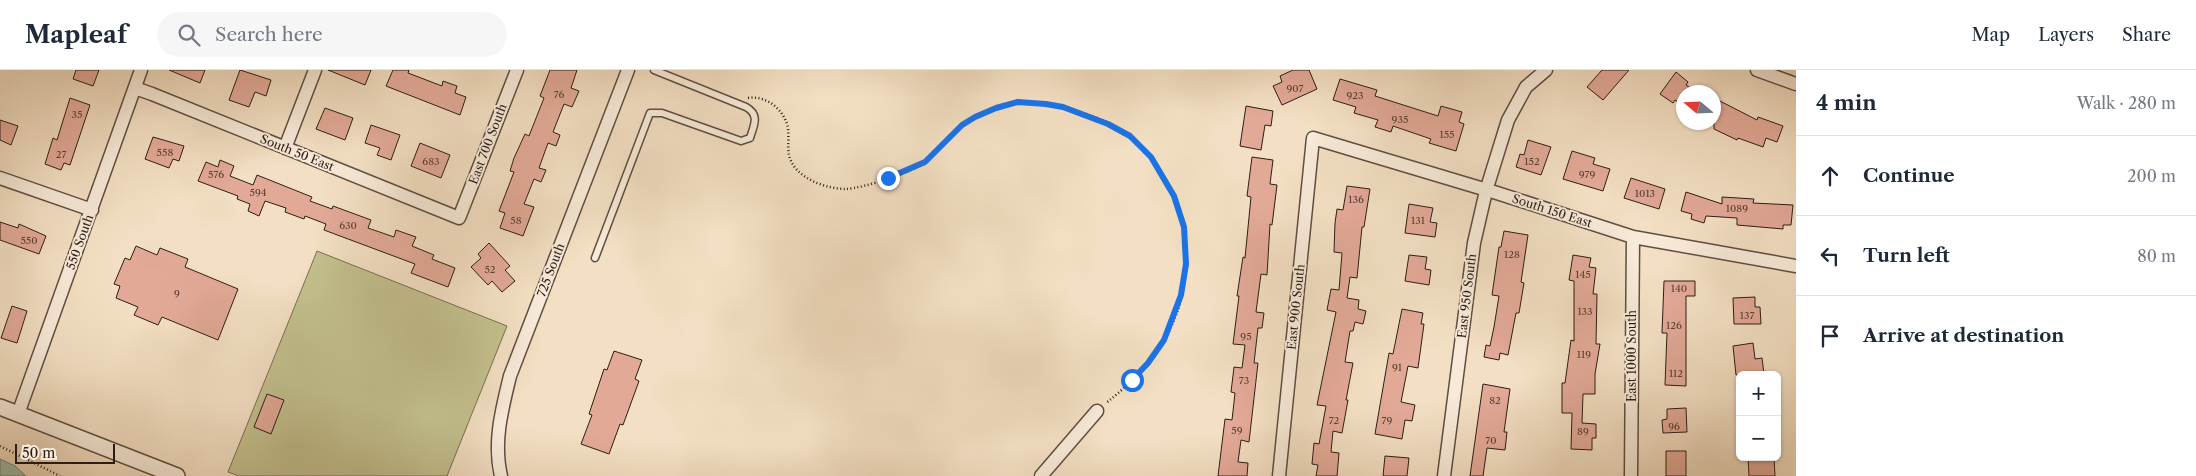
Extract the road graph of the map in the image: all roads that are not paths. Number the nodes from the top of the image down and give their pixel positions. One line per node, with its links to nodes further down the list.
1 (141, 70): 9 (street, 550 South)
2 (315, 70): 11 (street)
3 (628, 70): 23 (street, 725 South)
4 (654, 70): 17 (lane)
5 (1546, 70): 13 (street, East 950 South)
6 (1757, 70): 8 (street)
7 (513, 71): 15 (street, East 700 South)
8 (1796, 84)
9 (135, 88): 11 (street, South 50 East); 14 (street, 550 South)
10 (1313, 138): 13 (street, South 150 East); 25 (street, East 900 South)
11 (284, 148): 15 (street, South 50 East)
12 (0, 178): 14 (street)
13 (1486, 190): 16 (street, South 150 East); 26 (street, East 950 South)
14 (92, 210): 21 (street, 550 South)
15 (459, 218)
16 (1633, 237): 18 (street, South 150 East); 27 (street, East 1000 South)
17 (595, 258)
18 (1796, 266)
19 (0, 407): 21 (street)
20 (1097, 410): 24 (street)
21 (18, 414): 22 (street)
22 (177, 476)
23 (501, 476)
24 (1040, 476)
25 (1279, 476)
26 (1444, 476)
27 (1631, 476)

